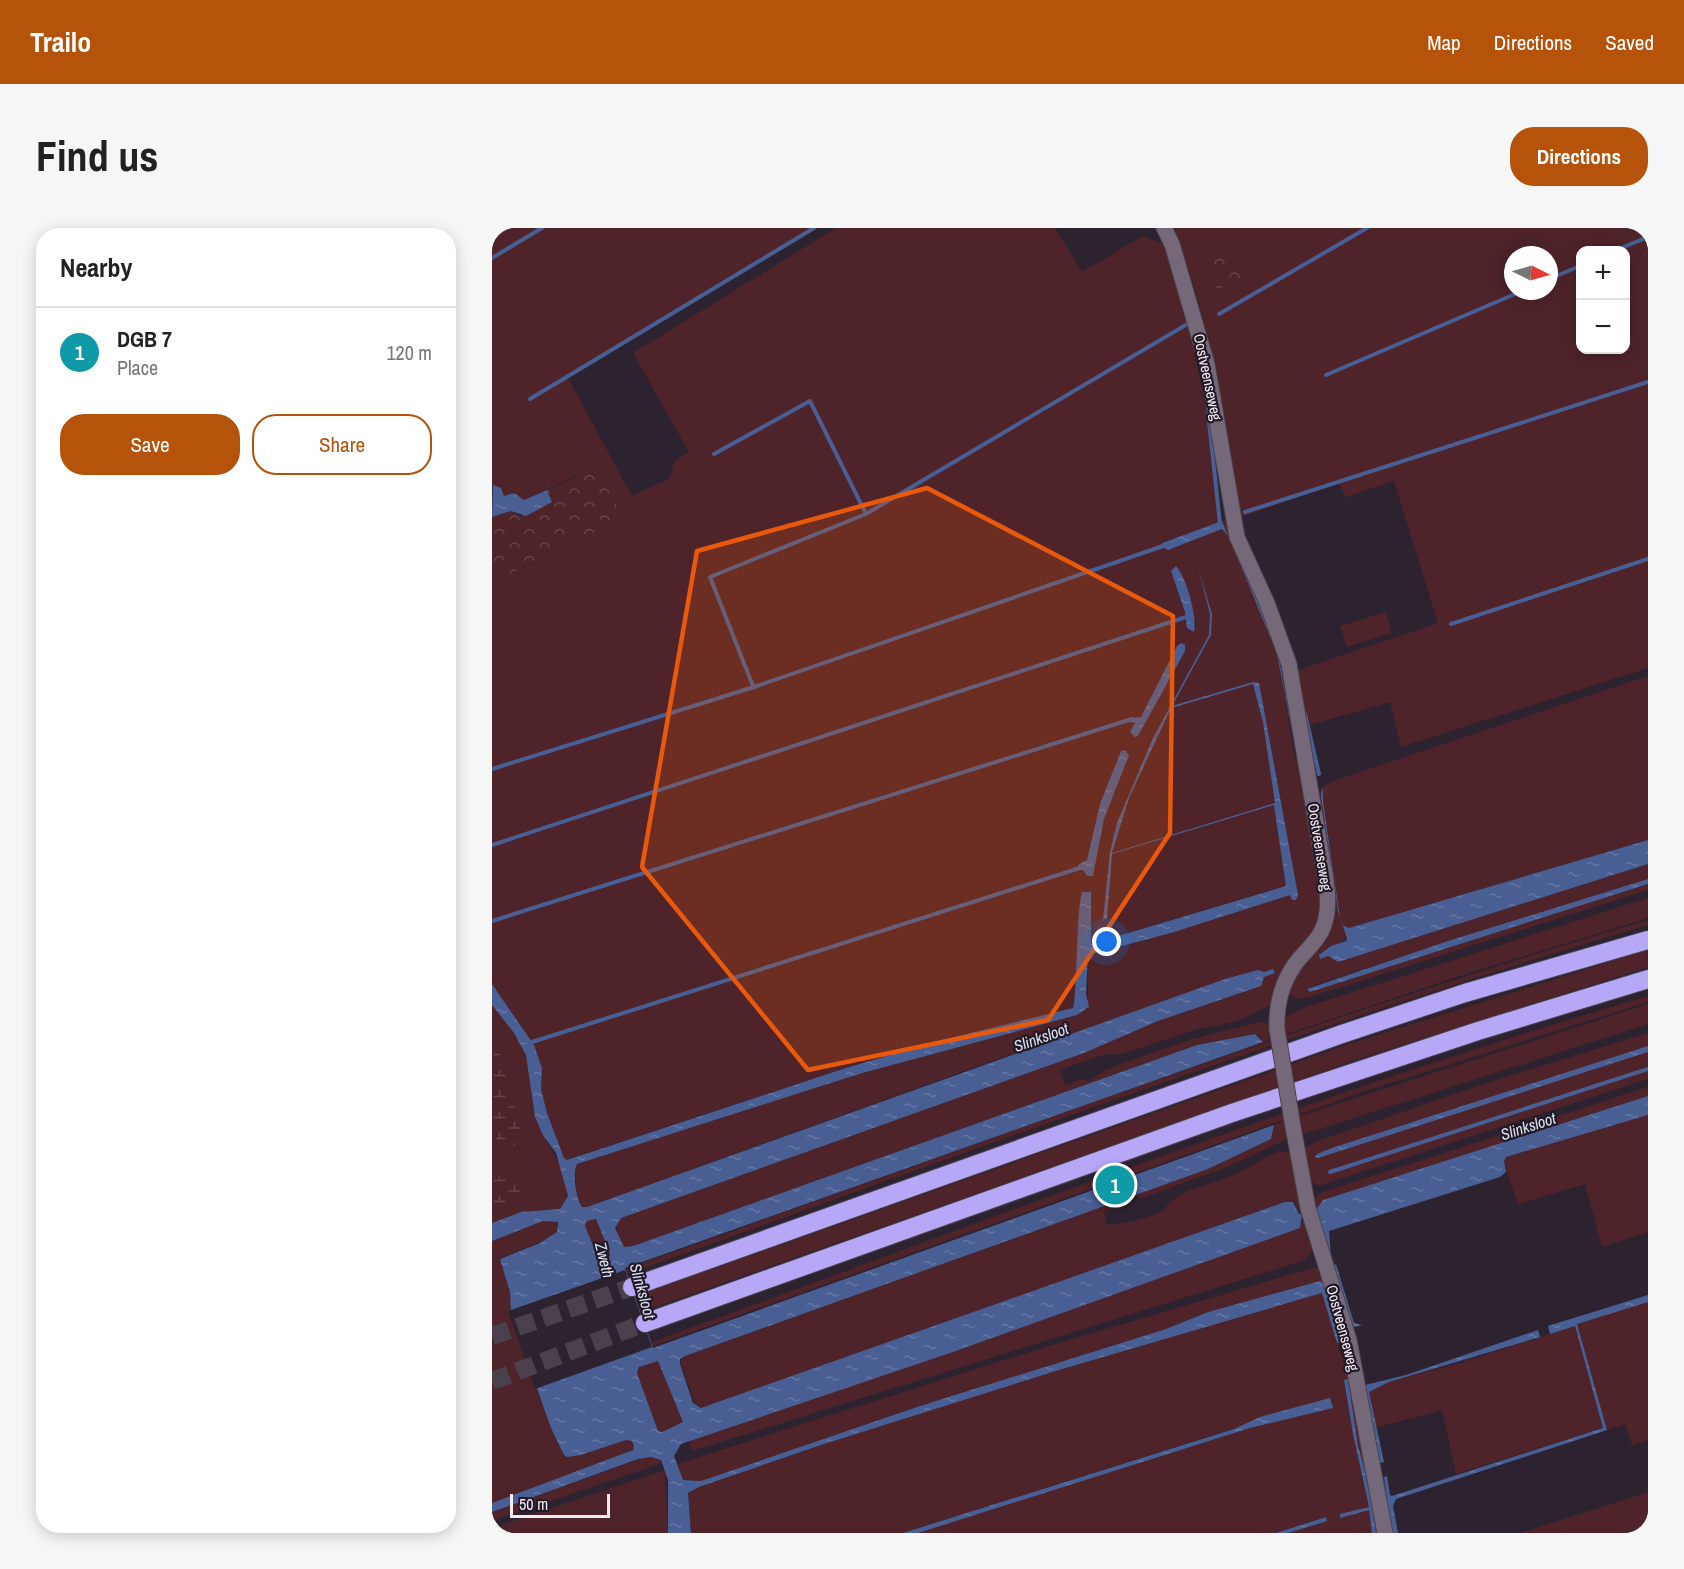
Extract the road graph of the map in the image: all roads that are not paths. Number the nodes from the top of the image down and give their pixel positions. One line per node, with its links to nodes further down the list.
1 (1164, 228): 6 (street, Oostveenseweg, bridge)
2 (1648, 940): 4 (highway)
3 (1648, 979): 5 (highway)
4 (632, 1287)
5 (645, 1323)
6 (1384, 1533)

